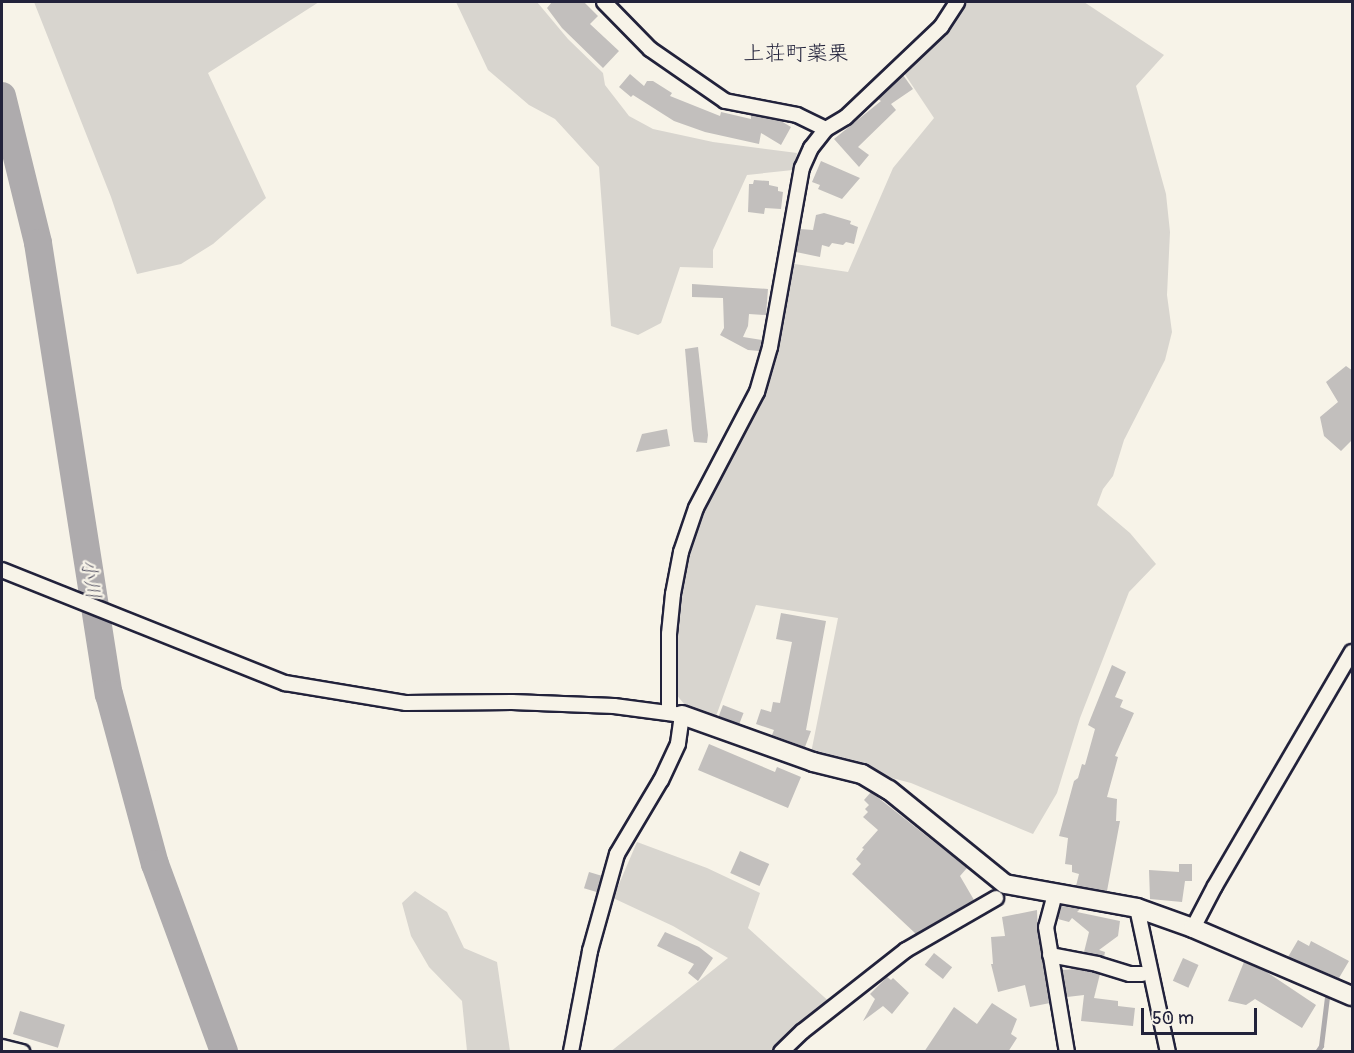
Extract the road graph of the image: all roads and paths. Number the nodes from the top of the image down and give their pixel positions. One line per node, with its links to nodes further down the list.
1 (604, 2): 3 (street)
2 (957, 2): 3 (street)
3 (826, 129): 6 (street)
4 (2, 570): 6 (street)
5 (1353, 652): 10 (street)
6 (676, 714): 7 (street); 14 (street)
7 (1055, 894): 9 (street); 11 (street)
8 (996, 898): 15 (street)
9 (1138, 917): 10 (street); 12 (street); 18 (street)
10 (1193, 928): 13 (street)
11 (1050, 955): 12 (street); 16 (street)
12 (1142, 974): 17 (street)
13 (1353, 996)
14 (571, 1052)
15 (781, 1052)
16 (1067, 1052)
17 (1162, 1052)
18 (1168, 1052)

